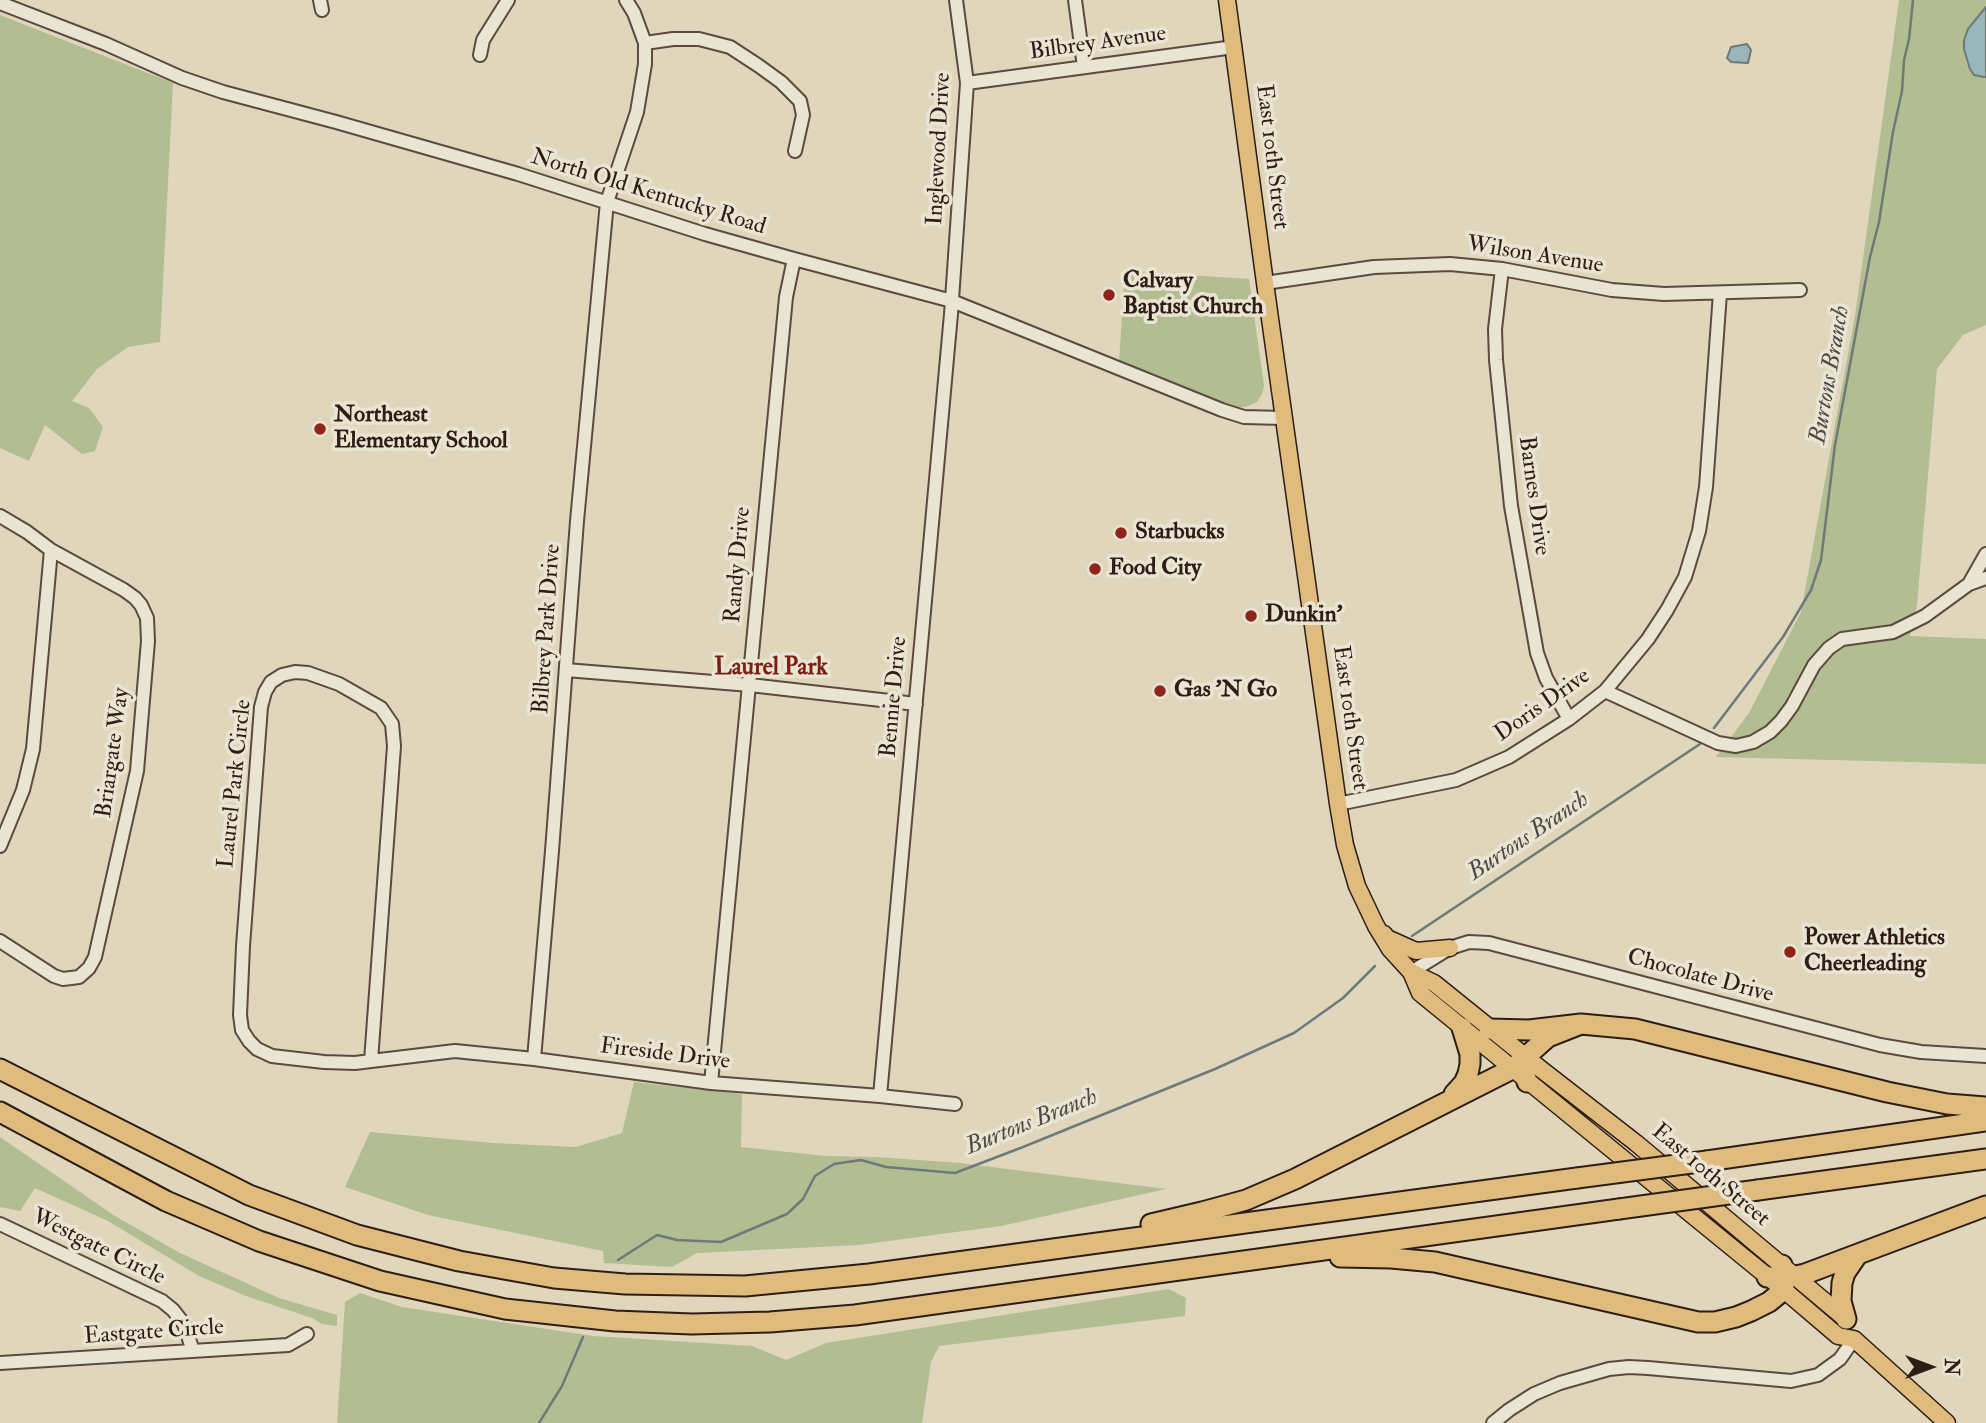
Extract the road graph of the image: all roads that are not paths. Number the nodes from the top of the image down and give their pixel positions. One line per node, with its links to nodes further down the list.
1 (508, 0): 9 (street)
2 (626, 0): 7 (street)
3 (956, 0): 11 (street, Inglewood Drive)
4 (1075, 0): 10 (street)
5 (1227, 0): 8 (main road, East 10th Street)
6 (0, 4): 13 (street, North Old Kentucky Road)
7 (645, 43): 12 (street); 13 (street, Bilbrey Park Drive)
8 (1234, 47): 10 (street, Bilbrey Avenue); 16 (main road, East 10th Street)
9 (480, 55)
10 (1084, 67): 11 (street, Bilbrey Avenue)
11 (967, 83): 19 (street, Inglewood Drive)
12 (795, 151)
13 (607, 202): 14 (street, North Old Kentucky Road); 26 (street, Bilbrey Park Drive)
14 (794, 259): 19 (street, North Old Kentucky Road); 27 (street, Randy Drive)
15 (1502, 269): 16 (street, Wilson Avenue); 18 (street, Wilson Avenue); 30 (street, Barnes Drive)
16 (1265, 283): 20 (main road, East 10th Street)
17 (1800, 290): 18 (street, Wilson Avenue)
18 (1720, 293): 28 (street, Doris Drive)
19 (952, 301): 20 (street, North Old Kentucky Road); 29 (street, Bennie Drive)
20 (1283, 418): 31 (main road, East 10th Street)
21 (0, 516): 22 (street, Briargate Way)
22 (51, 550): 32 (street); 34 (street, Briargate Way)
23 (1986, 554): 25 (street)
24 (1986, 578): 25 (street)
25 (1969, 583): 28 (street)
26 (566, 670): 27 (street); 41 (street, Bilbrey Park Drive)
27 (750, 685): 29 (street); 45 (street, Randy Drive)
28 (1605, 691): 30 (street, Doris Drive)
29 (916, 704): 46 (street, Bennie Drive)
30 (1569, 719): 31 (street, Doris Drive)
31 (1338, 804): 33 (main road, East 10th Street)
32 (0, 846)
33 (1377, 926): 35 (main road); 36 (main road, East 10th Street)
34 (0, 941)
35 (1450, 948): 36 (street, Chocolate Drive); 40 (street, Chocolate Drive)
36 (1411, 972): 38 (main road, East 10th Street); 39 (main road)
37 (1581, 1024): 39 (highway); 44 (highway); 49 (highway)
38 (1462, 1028): 44 (main road, East 10th Street); 47 (highway)
39 (1489, 1029): 44 (main road)
40 (1986, 1056)
41 (534, 1059): 42 (street, Fireside Drive); 45 (street, Fireside Drive)
42 (371, 1061): 42 (street, Laurel Park Circle)
43 (0, 1069): 55 (highway)
44 (1521, 1069): 47 (highway); 58 (main road, East 10th Street); 58 (main road, East 10th Street)
45 (711, 1083): 46 (street, Fireside Drive)
46 (880, 1096): 48 (street, Fireside Drive)
47 (1450, 1099): 55 (highway)
48 (954, 1104)
49 (1986, 1107)
50 (0, 1112): 57 (highway)
51 (1986, 1121): 55 (highway, bridge)
52 (1986, 1159): 57 (highway, bridge)
53 (1986, 1206): 56 (highway)
54 (0, 1224): 62 (street, Westgate Circle)
55 (1040, 1251)
56 (1858, 1254): 58 (highway); 59 (highway)
57 (1164, 1271): 58 (highway)
58 (1782, 1277): 59 (main road, East 10th Street); 61 (main road)
59 (1846, 1319): 61 (main road, East 10th Street)
60 (307, 1334): 62 (street, Eastgate Circle)
61 (1854, 1339): 64 (street); 65 (main road)
62 (193, 1351): 63 (street, Eastgate Circle)
63 (0, 1363)
64 (1493, 1423)
65 (1947, 1423)

